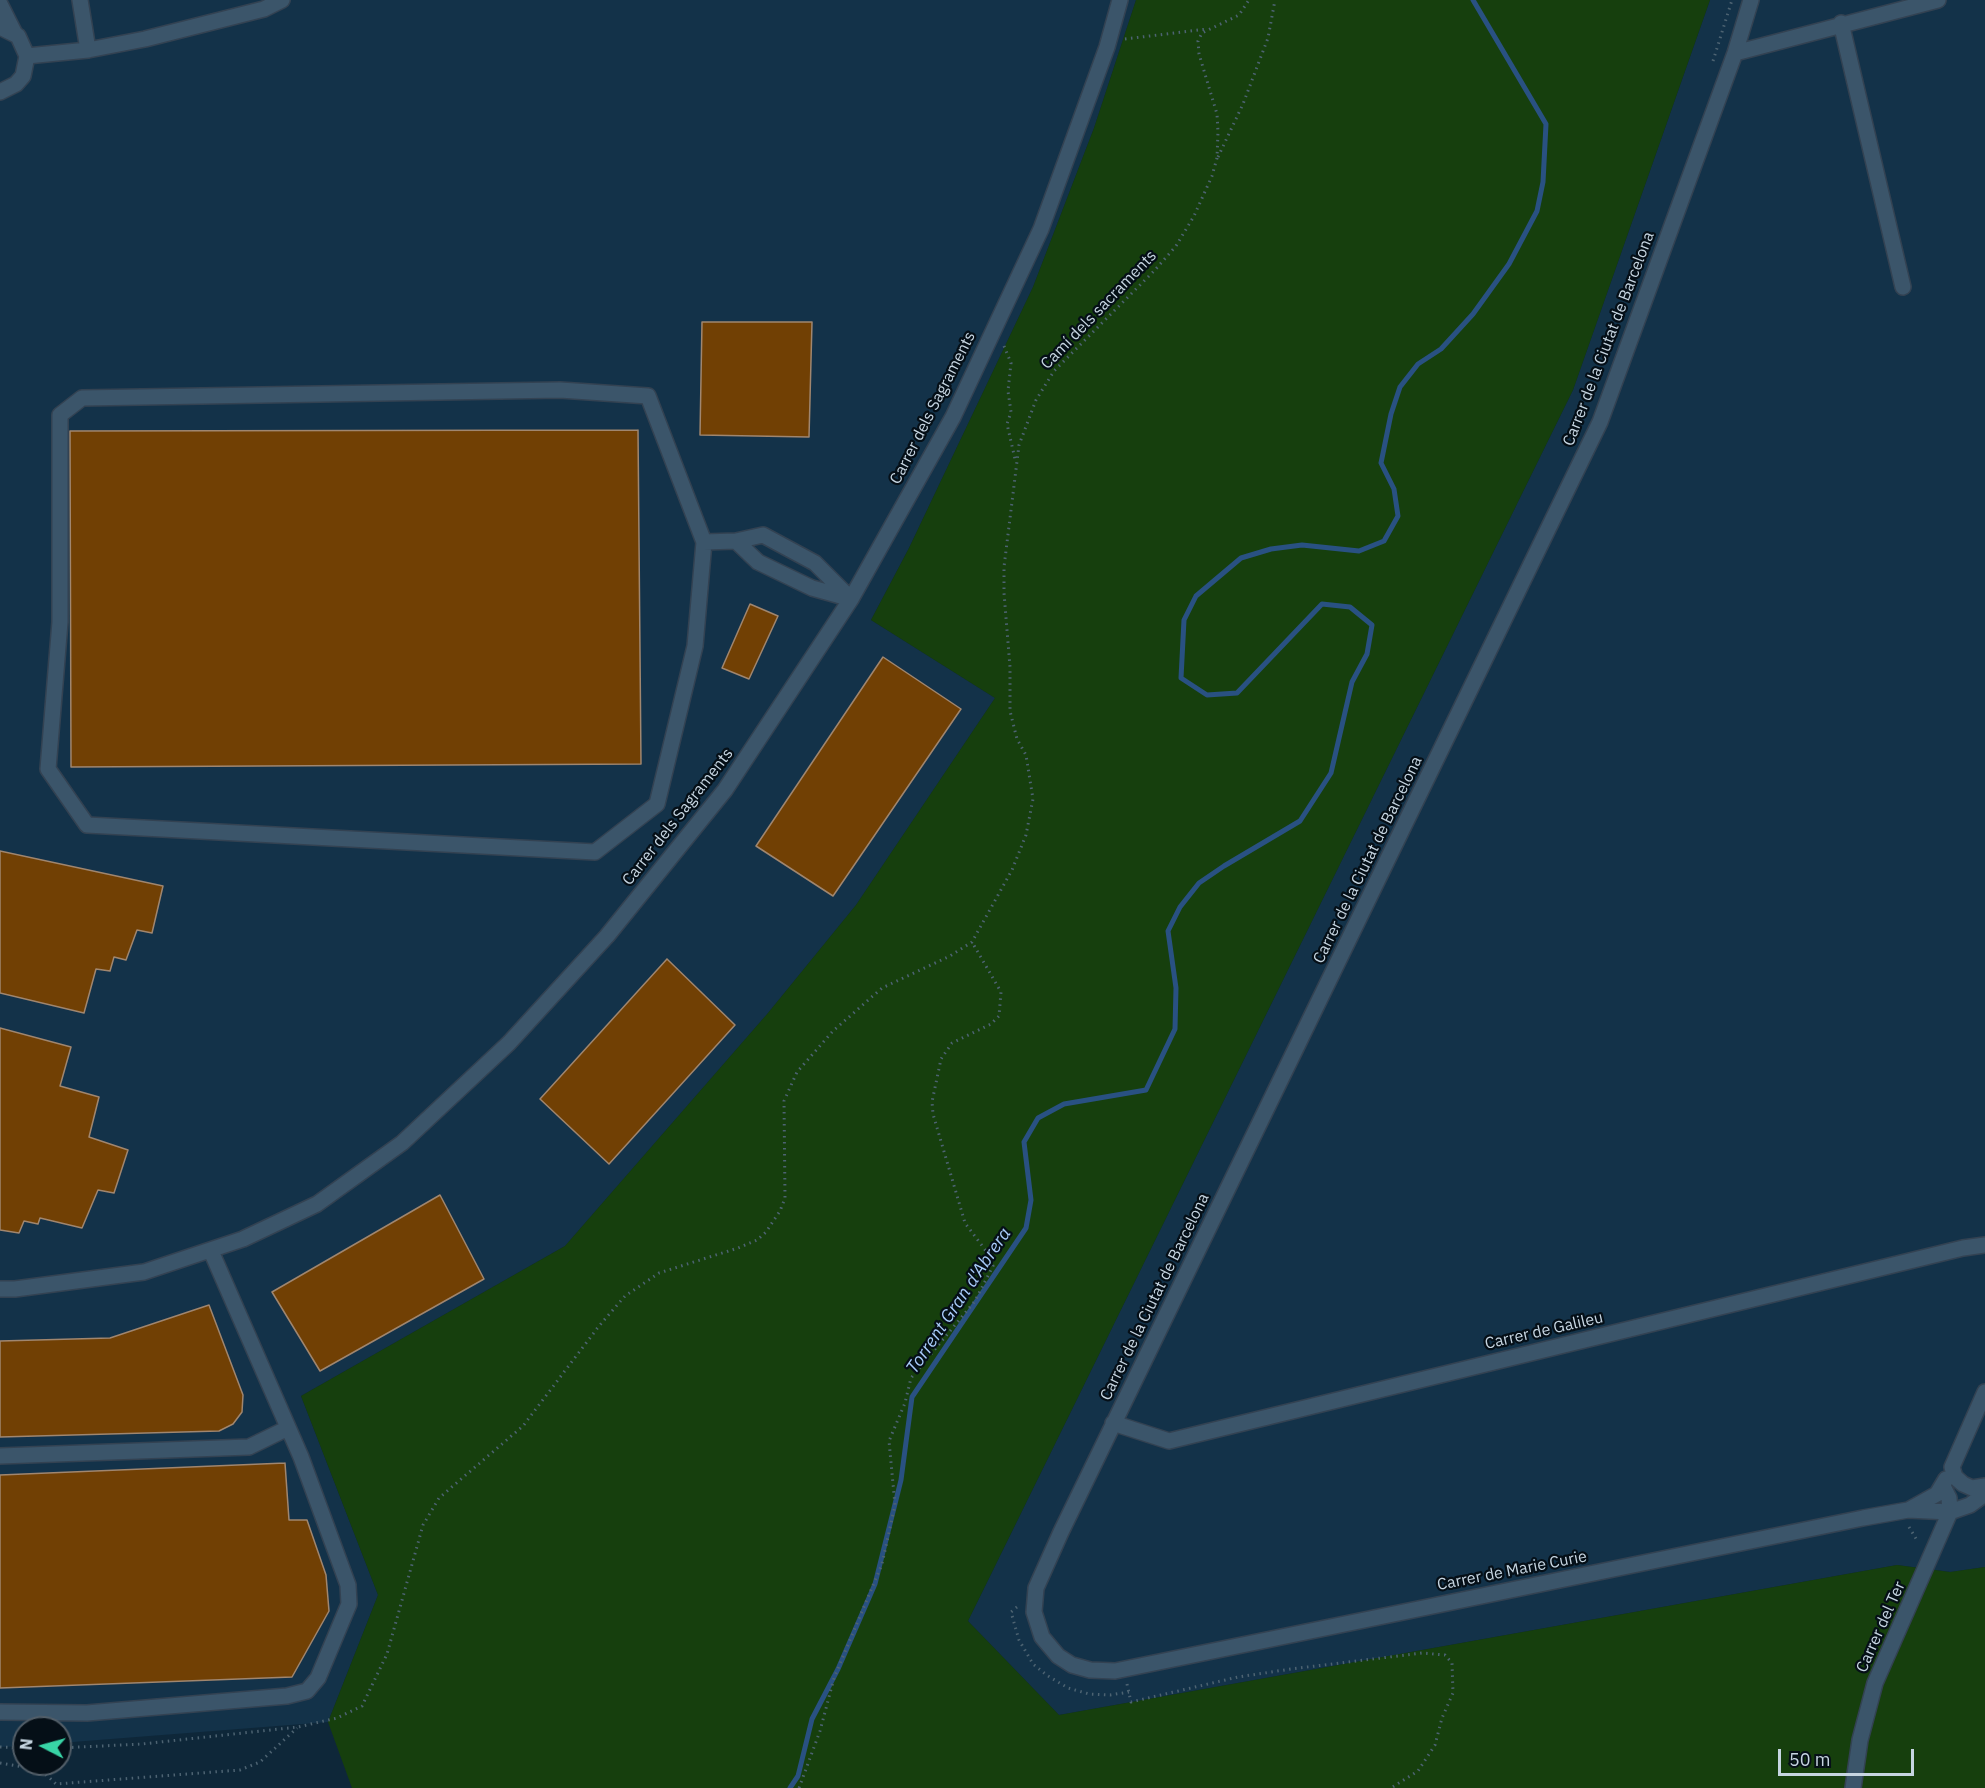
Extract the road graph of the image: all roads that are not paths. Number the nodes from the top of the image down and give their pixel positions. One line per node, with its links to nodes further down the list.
1 (80, 0): 9 (street)
2 (282, 0): 9 (street)
3 (1120, 0): 16 (street, Carrer dels Sagraments)
4 (1751, 0): 10 (street, Carrer de la Ciutat de Barcelona)
5 (1938, 0): 7 (street)
6 (0, 4): 8 (street)
7 (1841, 23): 10 (street); 13 (street)
8 (7, 29): 11 (street)
9 (88, 50): 11 (street)
10 (1735, 53): 21 (street, Carrer de la Ciutat de Barcelona)
11 (27, 56): 12 (street)
12 (0, 92)
13 (1903, 287)
14 (736, 541): 15 (street); 16 (street); 16 (street)
15 (704, 542): 15 (street)
16 (851, 599): 18 (street, Carrer dels Sagraments)
17 (1985, 1245): 21 (street, Carrer de Galileu)
18 (211, 1251): 19 (street, Carrer dels Sagraments); 22 (street)
19 (0, 1289)
20 (1985, 1392): 24 (street, Carrer de Marie Curie)
21 (1113, 1423): 30 (street, Carrer de la Ciutat de Barcelona)
22 (288, 1428): 23 (street); 31 (street)
23 (0, 1456)
24 (1952, 1467): 25 (street, Carrer de Marie Curie); 26 (street)
25 (1943, 1486): 28 (street); 29 (street, Carrer de Marie Curie)
26 (1985, 1486)
27 (1985, 1494): 28 (street, Carrer de Marie Curie)
28 (1950, 1512): 29 (street, Carrer de Marie Curie); 32 (street, Carrer del Ter)
29 (1905, 1517): 30 (street, Carrer de Marie Curie)
30 (1124, 1669)
31 (0, 1712)
32 (1853, 1788)

